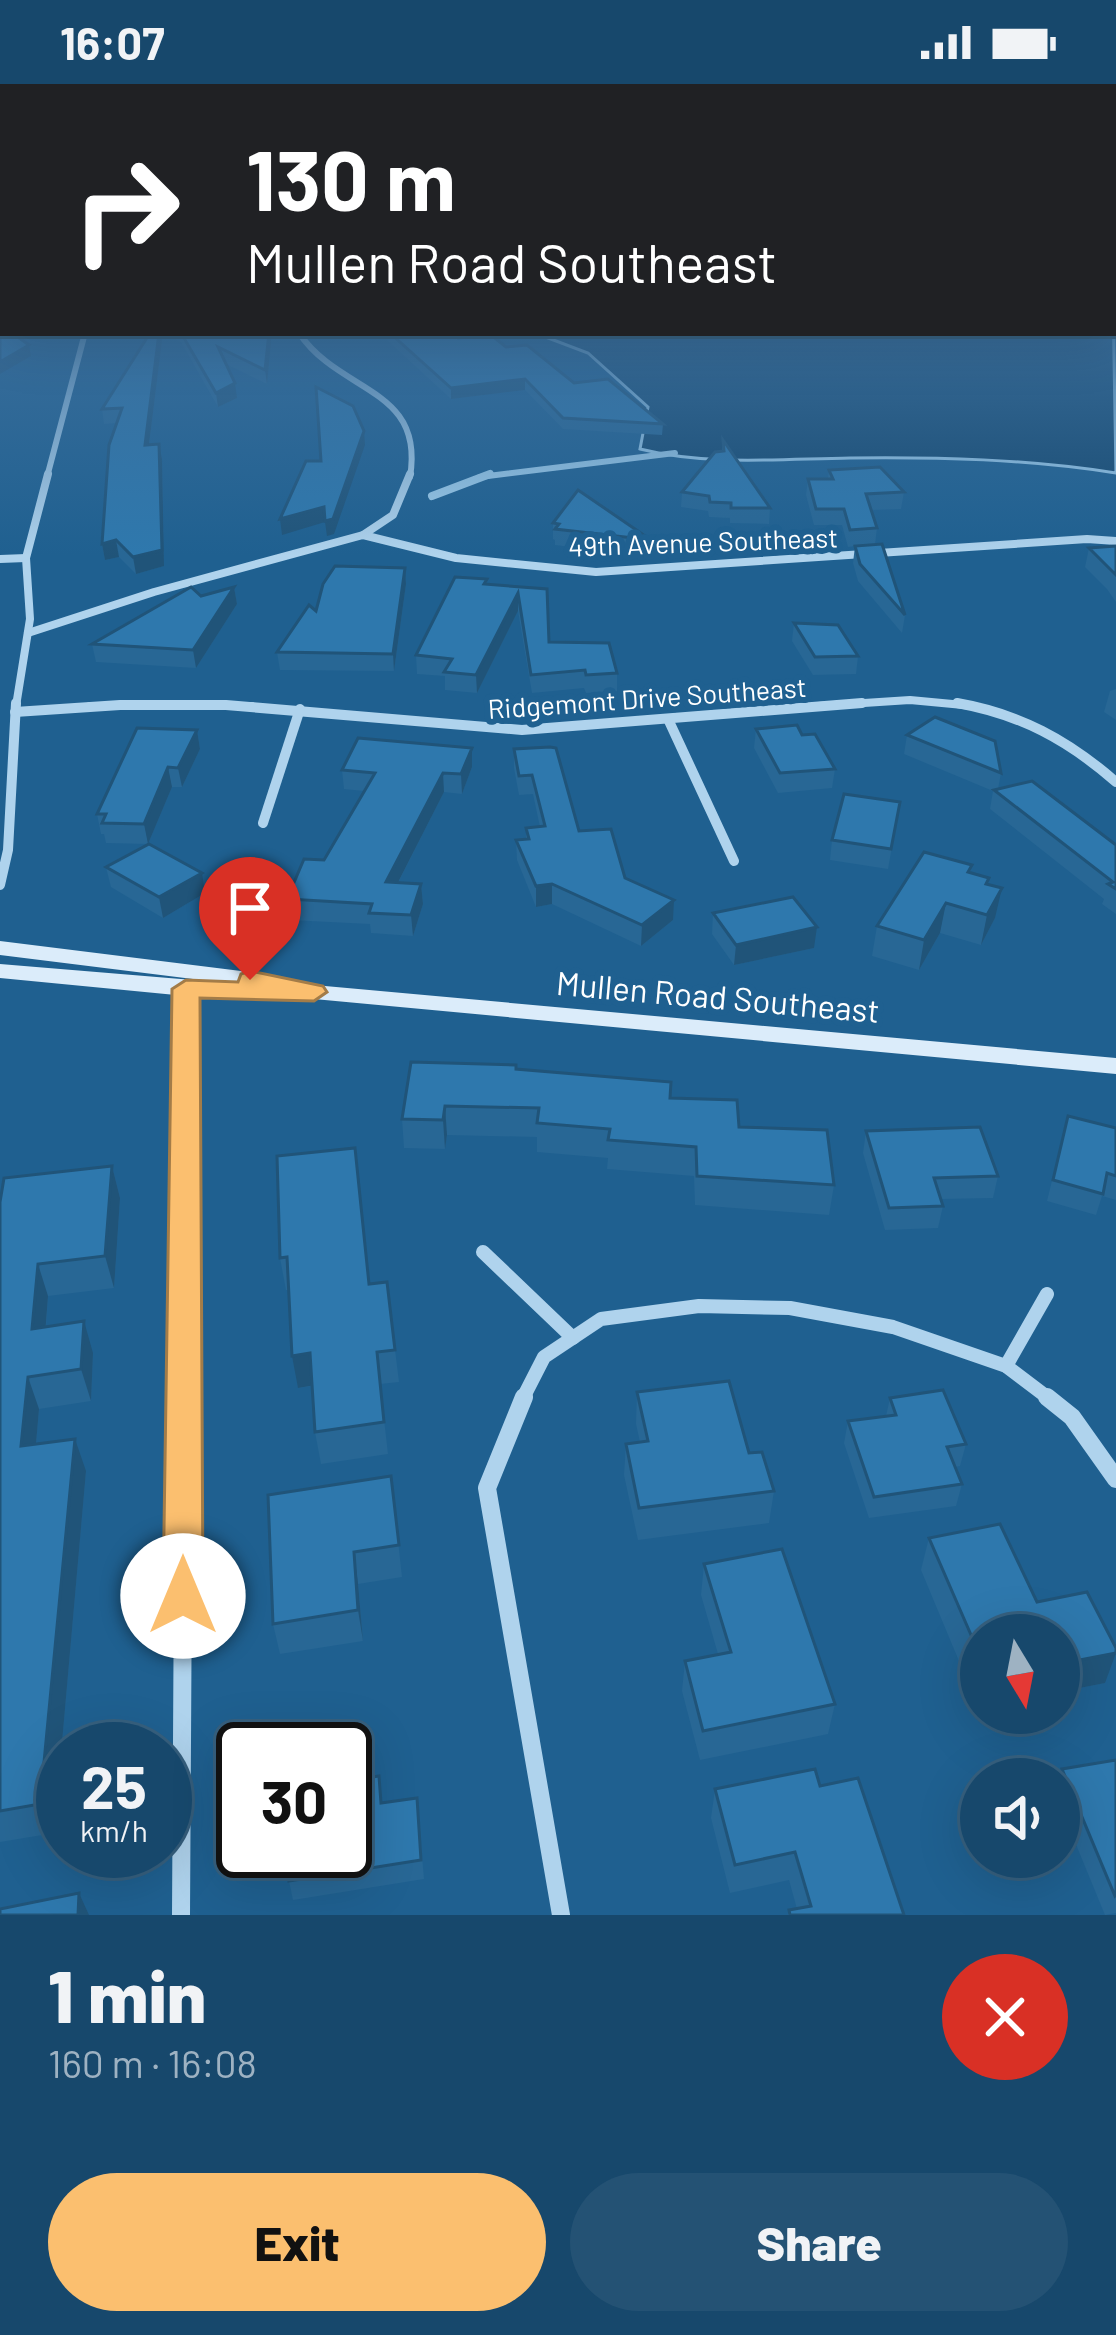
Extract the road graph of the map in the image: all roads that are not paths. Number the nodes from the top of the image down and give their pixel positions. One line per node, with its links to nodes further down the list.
1 (71, 385): 5 (street)
2 (365, 385): 3 (street)
3 (363, 536): 4 (street, 49th Avenue Southeast); 7 (street, 49th Avenue Southeast)
4 (1113, 541)
5 (26, 558): 6 (street); 7 (street)
6 (0, 560)
7 (28, 633): 9 (street)
8 (300, 709): 9 (street, Ridgemont Drive Southeast); 10 (street, Ridgemont Drive Southeast); 12 (street)
9 (15, 712): 14 (street)
10 (668, 719): 11 (street, Ridgemont Drive Southeast); 13 (street)
11 (1116, 782)
12 (262, 823)
13 (734, 861)
14 (1, 882)
15 (0, 948): 18 (street, Mullen Road Southeast)
16 (0, 971): 17 (street, Mullen Road Southeast)
17 (186, 989): 18 (street, Mullen Road Southeast); 25 (street)
18 (314, 992): 19 (street, Mullen Road Southeast)
19 (1116, 1066)
20 (483, 1252): 22 (street)
21 (1047, 1294): 23 (street)
22 (573, 1338): 23 (street); 26 (street)
23 (1006, 1366): 24 (street)
24 (1116, 1479)
25 (181, 1915)
26 (561, 1915)

